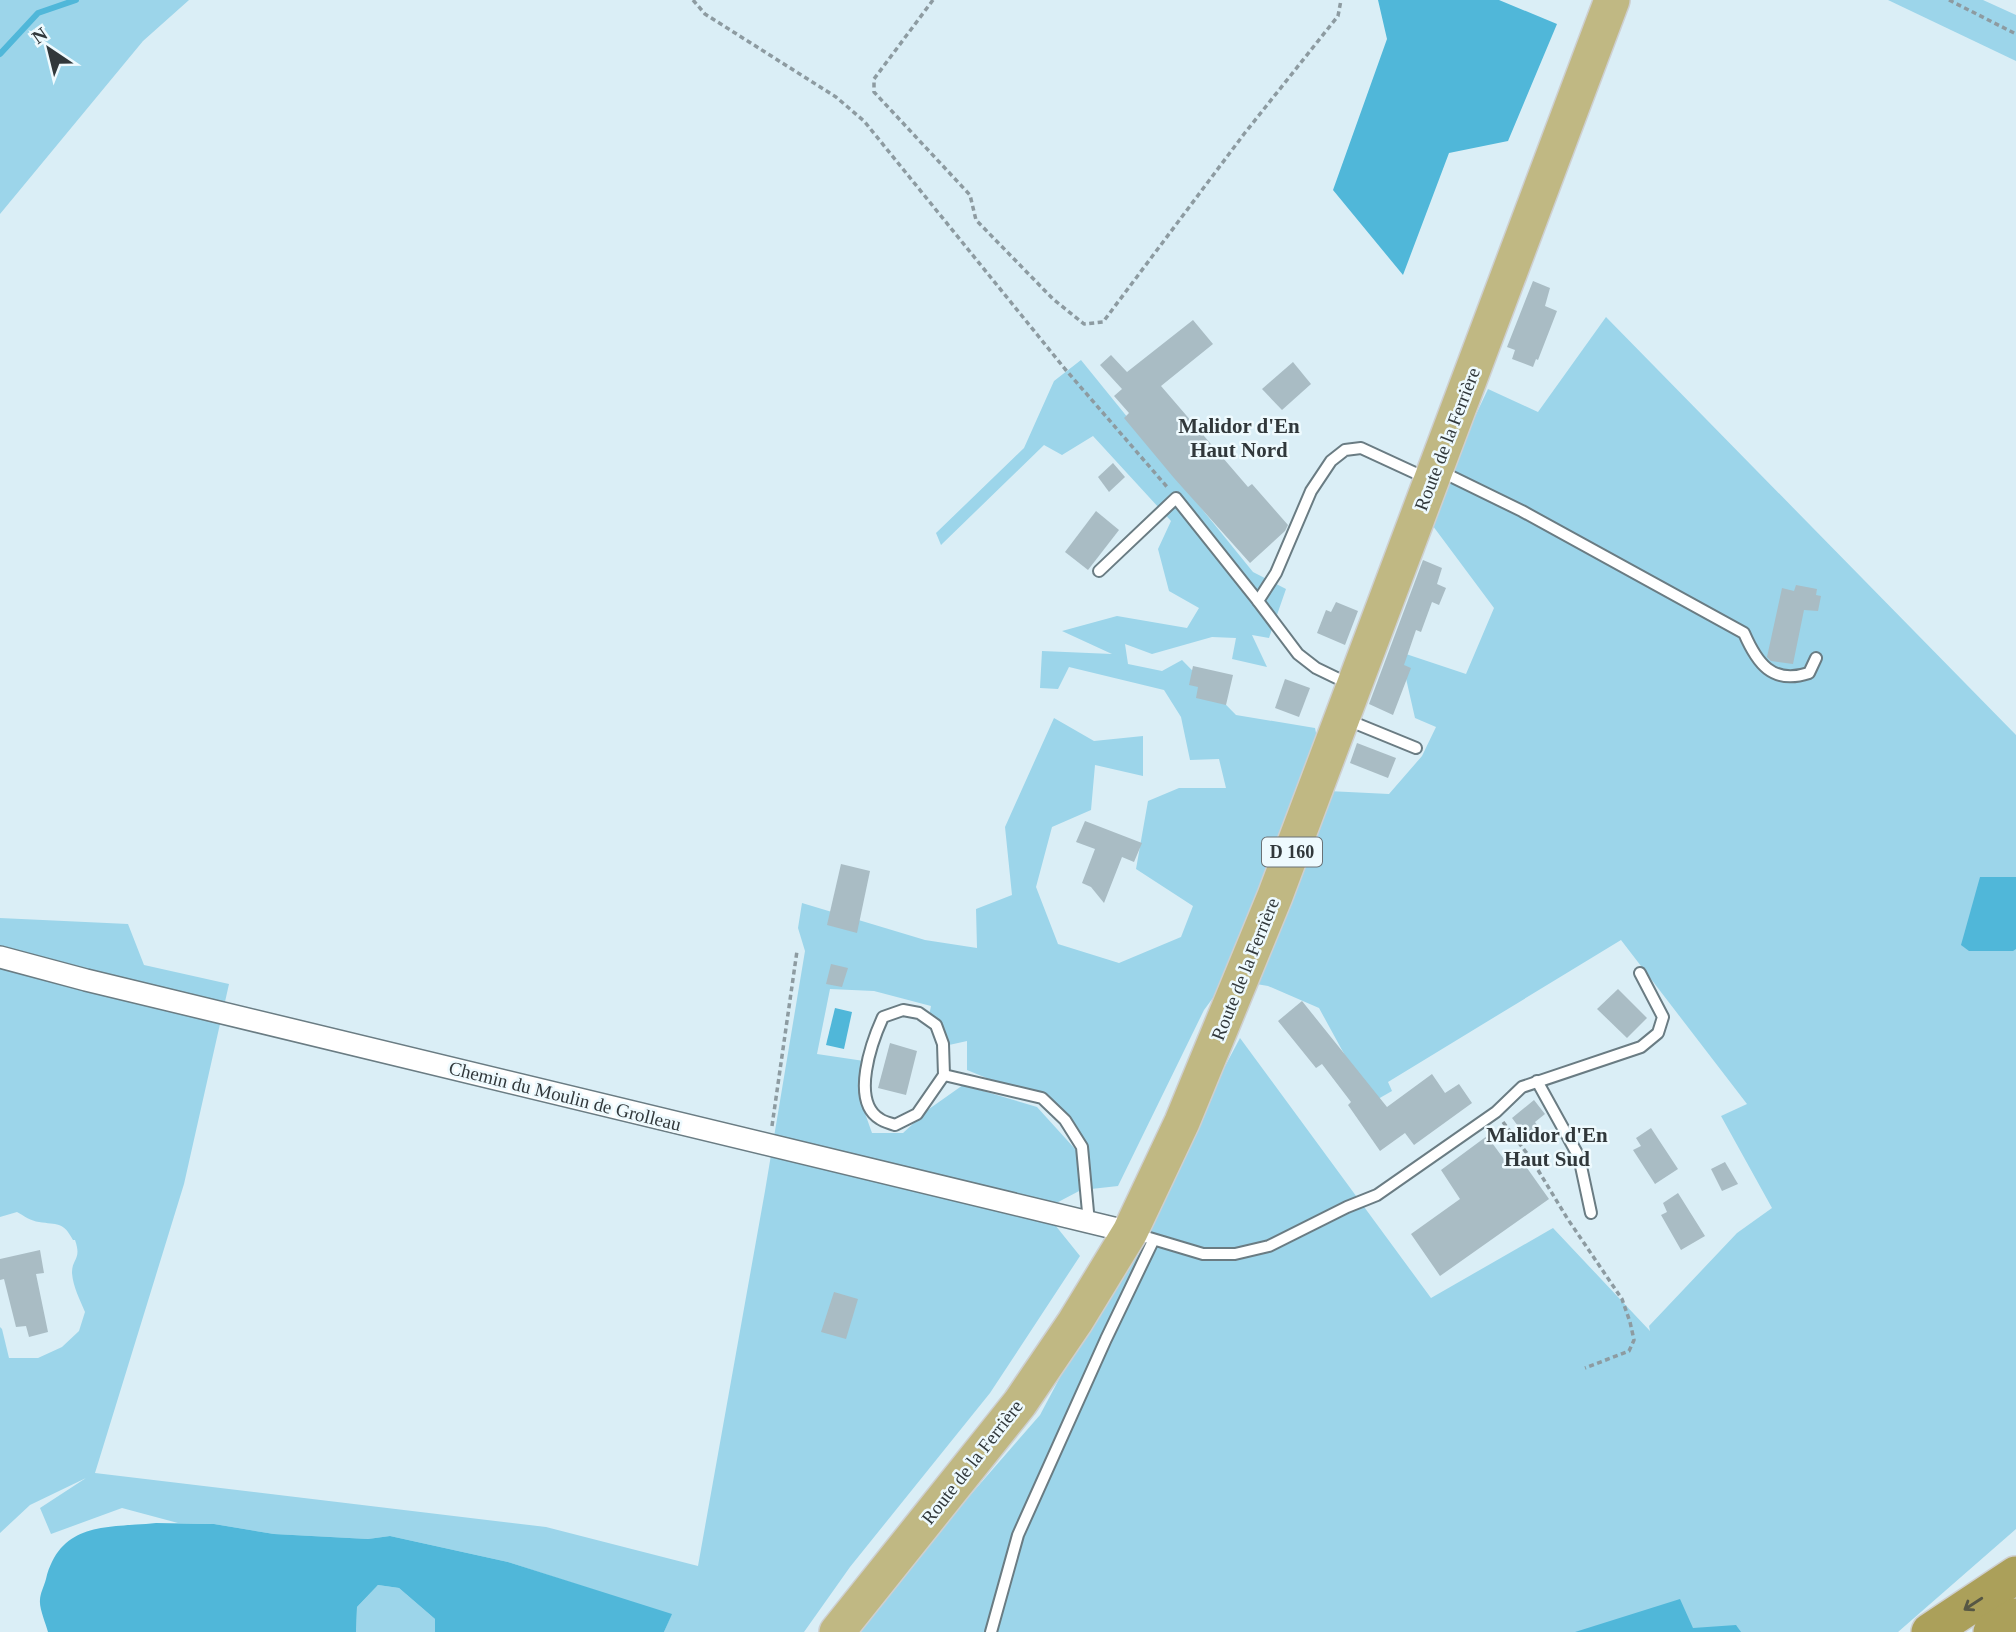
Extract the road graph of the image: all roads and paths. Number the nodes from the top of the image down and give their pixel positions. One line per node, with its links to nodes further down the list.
1 (693, 0): 8 (path)
2 (933, 0): 3 (path)
3 (1341, 0)
4 (1612, 0): 7 (main road, Route de la Ferrière / D 160)
5 (1949, 0): 6 (path)
6 (2016, 34)
7 (1434, 475): 10 (lane); 11 (lane); 12 (main road, Route de la Ferrière / D 160)
8 (1176, 498): 9 (lane); 10 (lane)
9 (1100, 571)
10 (1258, 601): 12 (lane)
11 (1816, 658)
12 (1349, 702): 13 (lane); 23 (main road, Route de la Ferrière / D 160)
13 (1416, 748)
14 (797, 951): 20 (path)
15 (0, 957): 20 (street, Chemin du Moulin de Grolleau)
16 (1640, 973): 18 (lane)
17 (944, 1075): 17 (lane); 22 (lane)
18 (1537, 1082): 19 (lane); 21 (lane)
19 (1496, 1112): 23 (lane); 24 (path)
20 (769, 1145): 22 (street, Chemin du Moulin de Grolleau)
21 (1591, 1213)
22 (1090, 1223): 23 (street, Chemin du Moulin de Grolleau)
23 (1142, 1236): 27 (main road, Route de la Ferrière / D 160); 28 (lane)
24 (1585, 1368)
25 (2016, 1575): 29 (highway, one-way to 29)
26 (2016, 1617): 30 (highway)
27 (837, 1632)
28 (990, 1632)
29 (1930, 1632)
30 (1992, 1632)

